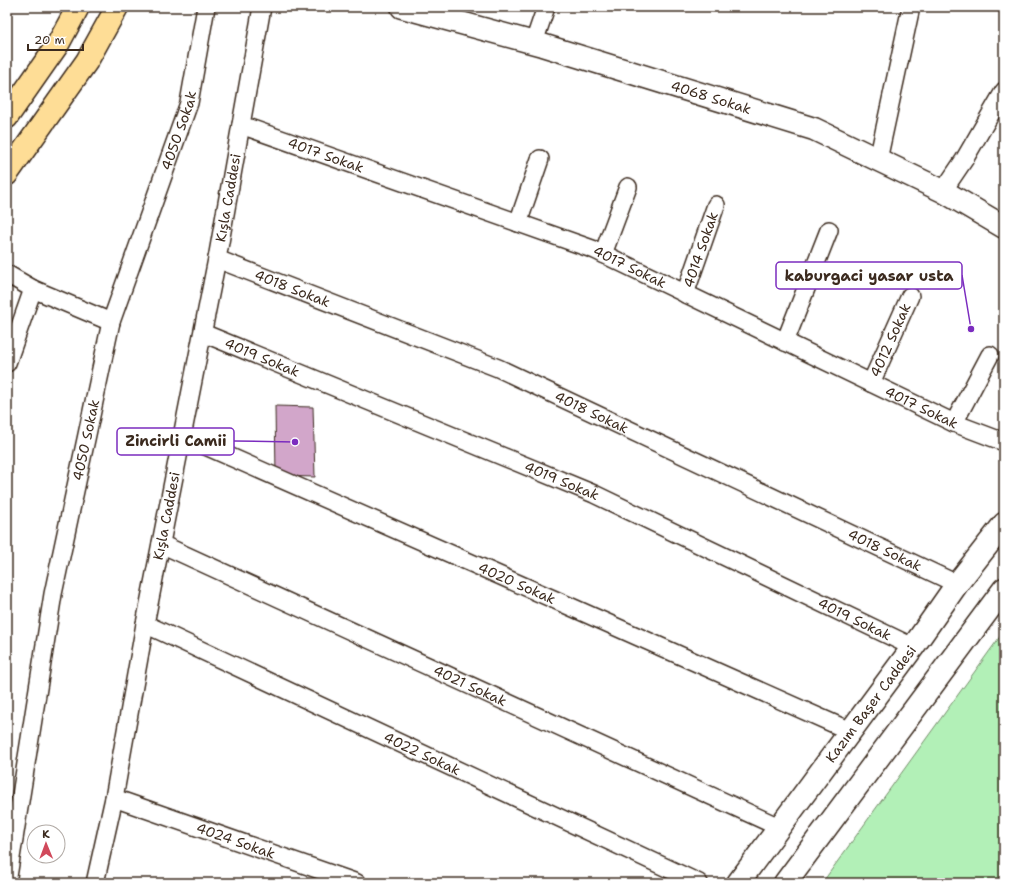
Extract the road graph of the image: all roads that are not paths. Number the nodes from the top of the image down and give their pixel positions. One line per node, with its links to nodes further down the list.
1 (78, 7): 10 (main road)
2 (117, 7): 14 (main road)
3 (206, 7): 27 (street, 4050 Sokak)
4 (262, 7): 11 (street, Kışla Caddesi)
5 (402, 7): 8 (main road, 4068 Sokak)
6 (546, 7): 8 (street)
7 (911, 7): 13 (street)
8 (534, 42): 13 (main road, 4068 Sokak)
9 (1004, 92): 16 (street)
10 (7, 117)
11 (241, 125): 18 (street, 4017 Sokak); 22 (street, Kışla Caddesi)
12 (540, 159): 18 (street)
13 (878, 160): 16 (main road, 4068 Sokak)
14 (7, 174)
15 (628, 187): 21 (street)
16 (943, 190): 19 (main road, 4068 Sokak)
17 (716, 205): 25 (street, 4014 Sokak)
18 (518, 223): 21 (street, 4017 Sokak)
19 (1004, 227)
20 (829, 230): 29 (street)
21 (603, 254): 25 (street, 4017 Sokak)
22 (217, 259): 28 (street, Kışla Caddesi); 38 (street, 4018 Sokak)
23 (7, 274): 24 (street)
24 (33, 289): 27 (street); 31 (street)
25 (686, 294): 29 (street, 4017 Sokak)
26 (910, 296): 32 (street, 4012 Sokak)
27 (111, 322): 46 (street, 4050 Sokak)
28 (203, 333): 34 (street, Kışla Caddesi); 41 (street, 4019 Sokak)
29 (785, 342): 32 (street, 4017 Sokak)
30 (990, 355): 33 (street)
31 (7, 363)
32 (871, 383): 33 (street, 4017 Sokak)
33 (954, 423): 35 (street, 4017 Sokak)
34 (183, 436): 37 (street, Kışla Caddesi); 42 (street, 4020 Sokak)
35 (1004, 442)
36 (1004, 524): 38 (main road, Kazım Başer Caddesi)
37 (162, 544): 40 (street, Kışla Caddesi); 44 (street, 4021 Sokak)
38 (957, 584): 41 (main road, Kazım Başer Caddesi)
39 (1004, 589): 50 (main road)
40 (145, 624): 43 (street, Kışla Caddesi); 48 (street, 4022 Sokak)
41 (913, 647): 42 (main road, Kazım Başer Caddesi)
42 (850, 731): 44 (main road, Kazım Başer Caddesi)
43 (114, 798): 45 (street, Kışla Caddesi); 47 (street, 4024 Sokak)
44 (779, 827): 49 (main road, Kazım Başer Caddesi)
45 (96, 882)
46 (8, 883)
47 (357, 883)
48 (699, 883)
49 (738, 883)
50 (785, 883)

